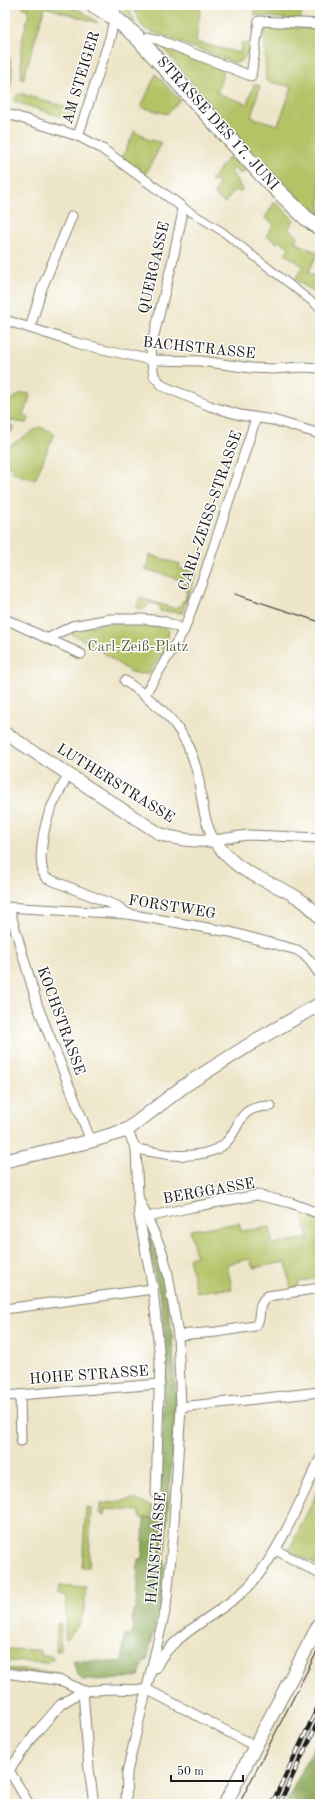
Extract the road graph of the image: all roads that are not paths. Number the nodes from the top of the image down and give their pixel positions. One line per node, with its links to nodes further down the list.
1 (94, 5): 2 (main road, STRASSE DES 17. JUNI)
2 (116, 12): 4 (main road, STRASSE DES 17. JUNI); 6 (street, AM STEIGER)
3 (320, 24): 4 (street)
4 (142, 42): 9 (main road, STRASSE DES 17. JUNI)
5 (5, 112): 6 (street)
6 (78, 136): 7 (street)
7 (181, 206): 10 (street); 13 (street, QUERGASSE)
8 (72, 216): 12 (street)
9 (320, 228)
10 (320, 308)
11 (5, 320): 12 (street, BACHSTRASSE)
12 (30, 328): 13 (street, BACHSTRASSE)
13 (151, 360): 14 (street, BACHSTRASSE); 15 (street)
14 (320, 368)
15 (256, 418): 16 (street); 18 (street, CARL-ZEISS-STRASSE)
16 (320, 434)
17 (5, 619): 19 (street)
18 (184, 630): 19 (street); 22 (street)
19 (49, 638): 20 (street)
20 (81, 654)
21 (125, 681): 22 (street)
22 (145, 694): 26 (street)
23 (5, 733): 24 (street, LUTHERSTRASSE)
24 (68, 774): 26 (street, LUTHERSTRASSE); 28 (street)
25 (320, 838): 26 (street)
26 (214, 840): 29 (street)
27 (7, 908): 28 (street, FORSTWEG); 34 (street, KOCHSTRASSE)
28 (128, 914): 30 (street, FORSTWEG)
29 (320, 918)
30 (320, 975)
31 (320, 1004): 33 (main road)
32 (271, 1106): 35 (street)
33 (127, 1130): 34 (main road); 35 (street)
34 (91, 1141): 36 (main road)
35 (136, 1149): 37 (street)
36 (5, 1161)
37 (138, 1196): 39 (street, HAINSTRASSE); 41 (street)
38 (320, 1214): 39 (street, BERGGASSE)
39 (148, 1217): 43 (street, HAINSTRASSE)
40 (320, 1288): 43 (street)
41 (153, 1289): 42 (street); 44 (street)
42 (5, 1309)
43 (178, 1335): 48 (street, HAINSTRASSE)
44 (160, 1384): 46 (street, HOHE STRASSE); 51 (street)
45 (320, 1392): 48 (street)
46 (20, 1395): 47 (street, HOHE STRASSE); 49 (street, HOHE STRASSE)
47 (5, 1396)
48 (181, 1407): 56 (street, HAINSTRASSE)
49 (21, 1441)
50 (320, 1460): 52 (street)
51 (156, 1494)
52 (276, 1550): 53 (street); 56 (street)
53 (320, 1574)
54 (320, 1623): 58 (main road)
55 (5, 1673): 57 (street)
56 (148, 1690): 57 (street); 58 (street); 62 (street)
57 (83, 1691): 59 (street); 61 (street)
58 (255, 1746): 63 (main road)
59 (7, 1773): 60 (street)
60 (29, 1804)
61 (94, 1804)
62 (126, 1804)
63 (225, 1804)

